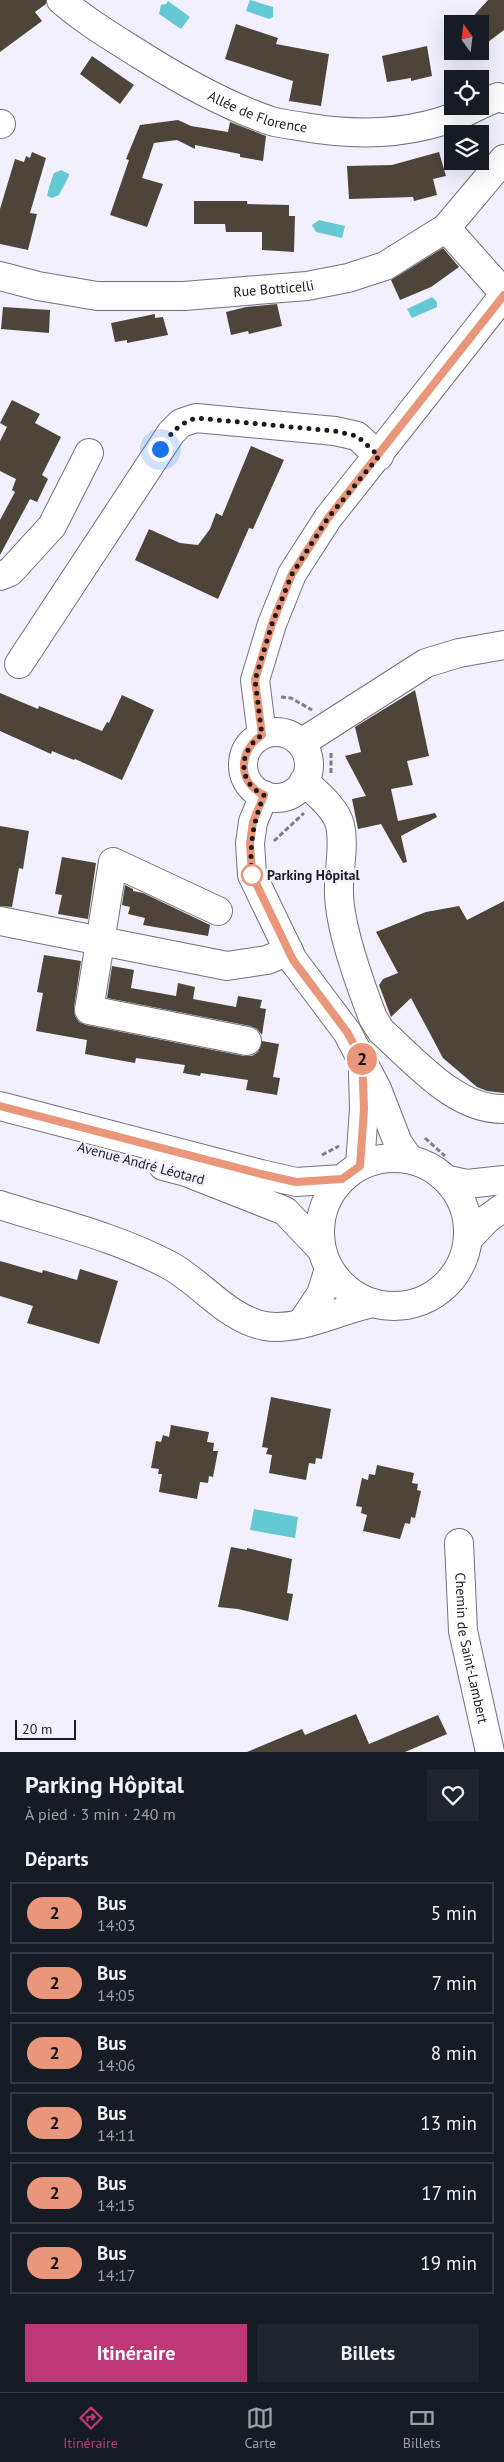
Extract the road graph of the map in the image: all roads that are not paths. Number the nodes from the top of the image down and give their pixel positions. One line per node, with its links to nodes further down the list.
1 (61, 0): 4 (street, Allée de Florence)
2 (504, 99): 3 (street, Allée de Florence)
3 (489, 101)
4 (461, 115)
5 (504, 159): 6 (street, Rue Botticelli)
6 (446, 228): 7 (street, Rue Botticelli); 8 (street)
7 (0, 276)
8 (504, 294): 10 (street)
9 (90, 453): 11 (street)
10 (379, 456): 13 (street); 14 (street)
11 (0, 576)
12 (504, 645): 15 (street)
13 (19, 664)
14 (262, 735): 15 (street); 17 (street)
15 (302, 744): 16 (street)
16 (304, 782): 17 (street); 25 (street)
17 (264, 795): 21 (street)
18 (218, 911): 20 (street)
19 (0, 921): 20 (street)
20 (100, 941): 21 (street); 22 (street)
21 (289, 951): 23 (street)
22 (246, 1040)
23 (362, 1059): 27 (street); 29 (street)
24 (0, 1106): 29 (street, Avenue André Léotard)
25 (504, 1109)
26 (0, 1126): 34 (street, Avenue André Léotard)
27 (409, 1159): 28 (street); 29 (street)
28 (450, 1169): 30 (street); 33 (street)
29 (351, 1172): 34 (street)
30 (504, 1180)
31 (0, 1205): 36 (street)
32 (504, 1207): 33 (street)
33 (468, 1239): 35 (street)
34 (326, 1259): 35 (street); 36 (street)
35 (372, 1303): 36 (street)
36 (301, 1324)
37 (459, 1543): 38 (street, Chemin de Saint-Lambert)
38 (490, 1752)

